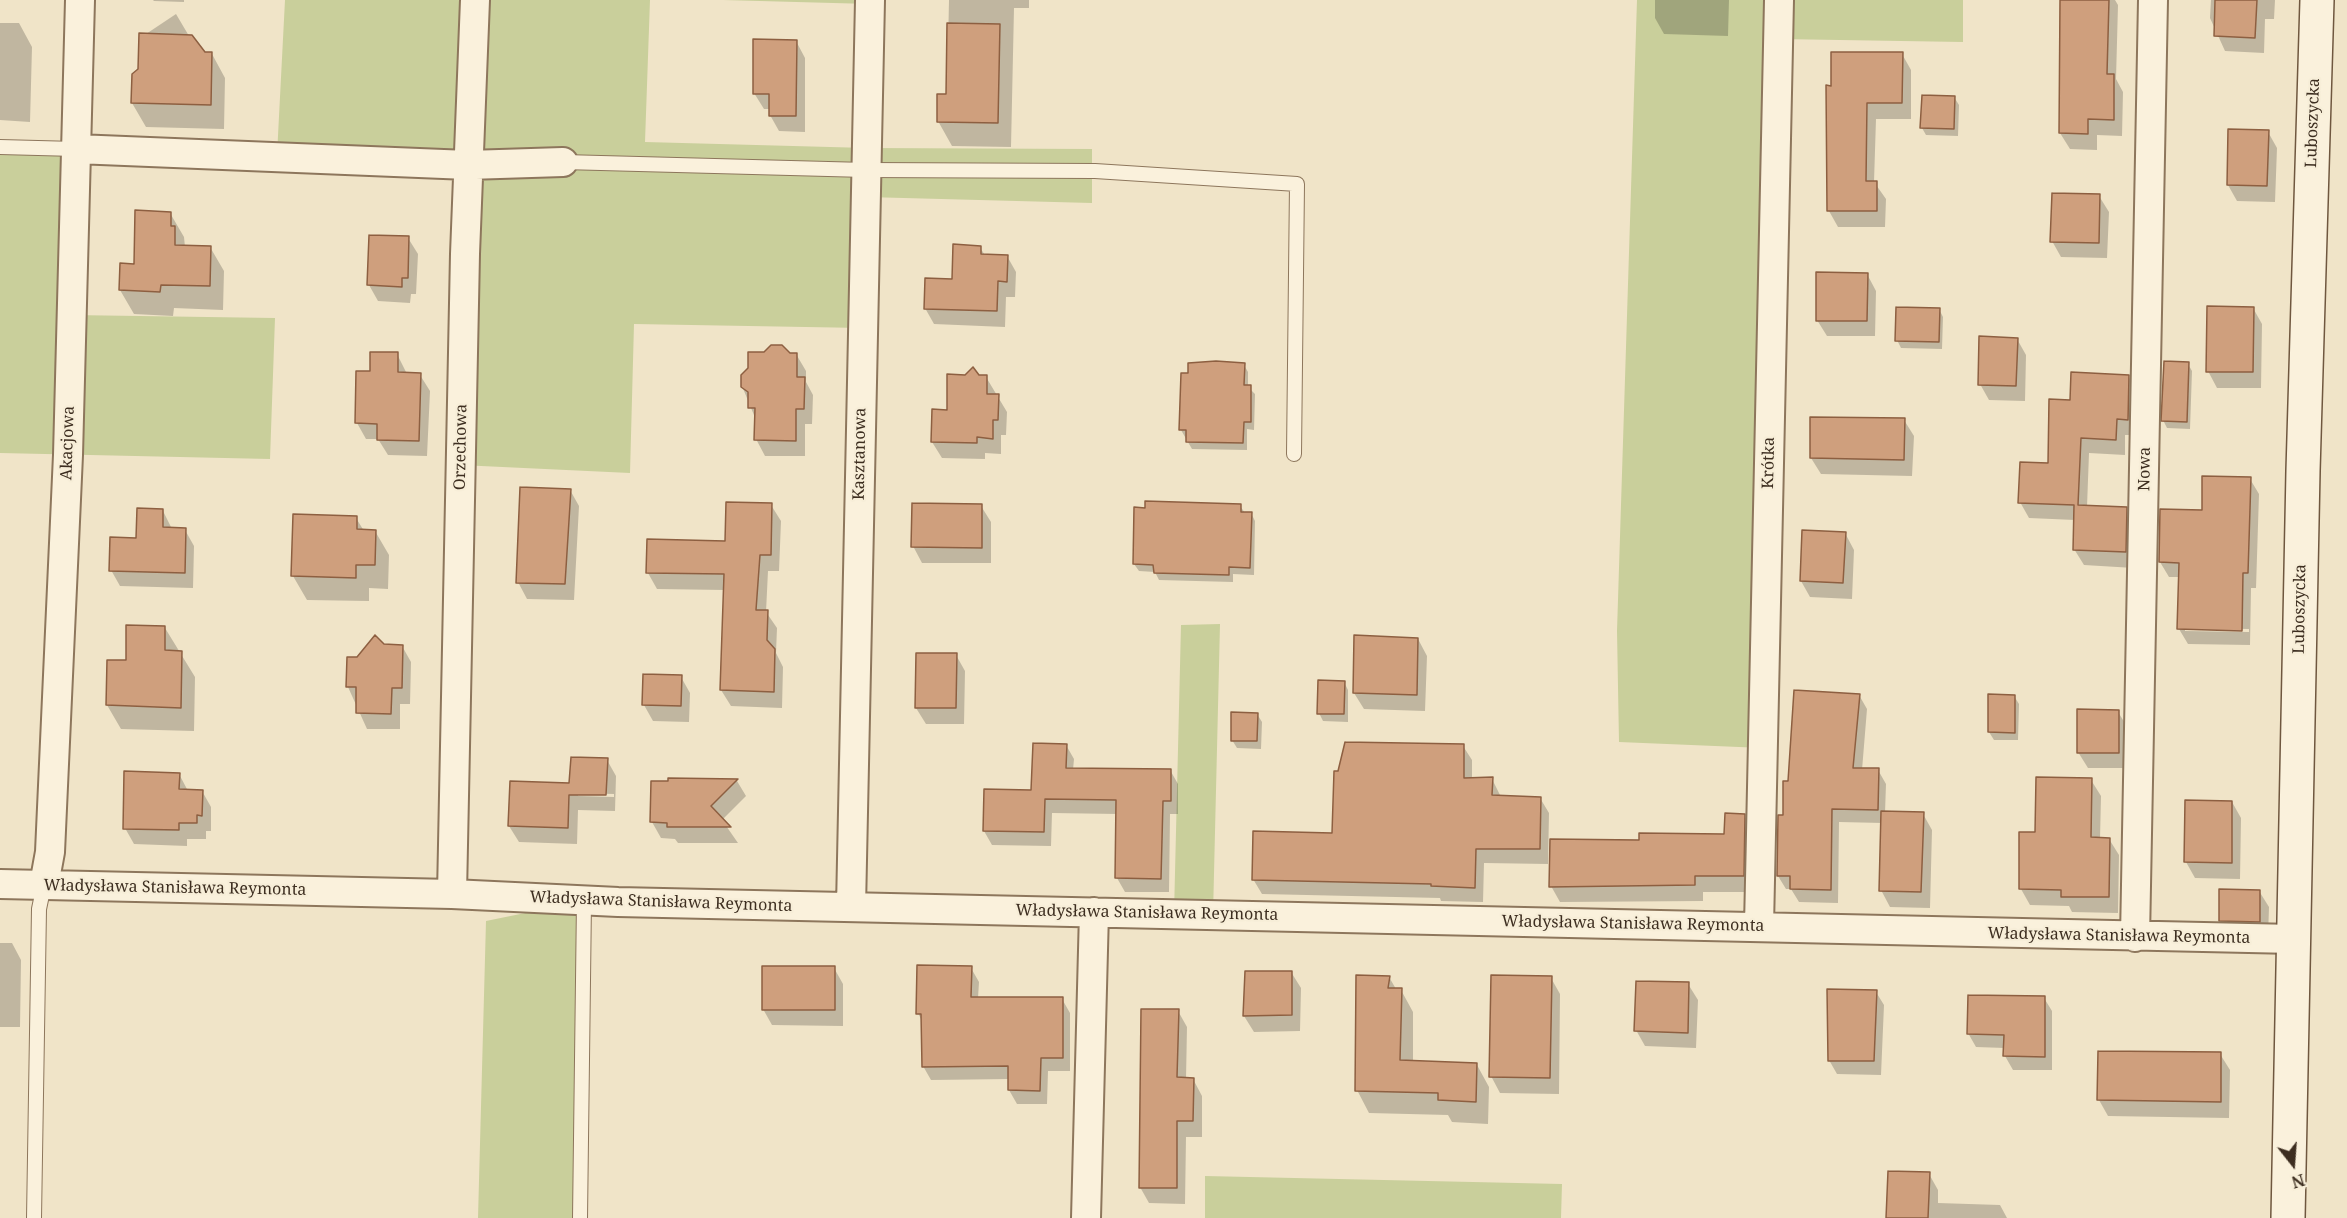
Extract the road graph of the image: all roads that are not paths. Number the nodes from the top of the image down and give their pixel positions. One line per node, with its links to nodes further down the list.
1 (80, 0): 8 (street, Akacjowa)
2 (475, 0): 10 (street, Orzechowa)
3 (870, 0): 11 (street, Kasztanowa)
4 (1779, 0): 19 (street, Krótka)
5 (2153, 0): 20 (street, Nowa)
6 (2317, 0): 21 (street, Luboszycka)
7 (0, 147): 8 (lane)
8 (76, 149): 10 (street); 14 (street, Akacjowa)
9 (563, 162): 10 (street); 11 (lane)
10 (468, 165): 15 (street, Orzechowa)
11 (866, 170): 12 (lane); 17 (street, Kasztanowa)
12 (1294, 454)
13 (0, 885): 14 (street, Władysława Stanisława Reymonta)
14 (44, 885): 15 (street, Władysława Stanisława Reymonta); 22 (lane)
15 (452, 894): 16 (street, Władysława Stanisława Reymonta)
16 (584, 901): 17 (street, Władysława Stanisława Reymonta); 23 (lane)
17 (851, 907): 18 (street, Władysława Stanisława Reymonta)
18 (1094, 912): 19 (street, Władysława Stanisława Reymonta); 24 (street)
19 (1759, 926): 20 (street, Władysława Stanisława Reymonta)
20 (2135, 938): 21 (street, Władysława Stanisława Reymonta)
21 (2294, 939): 25 (street, Luboszycka)
22 (34, 1218)
23 (580, 1218)
24 (1086, 1218)
25 (2288, 1218)

